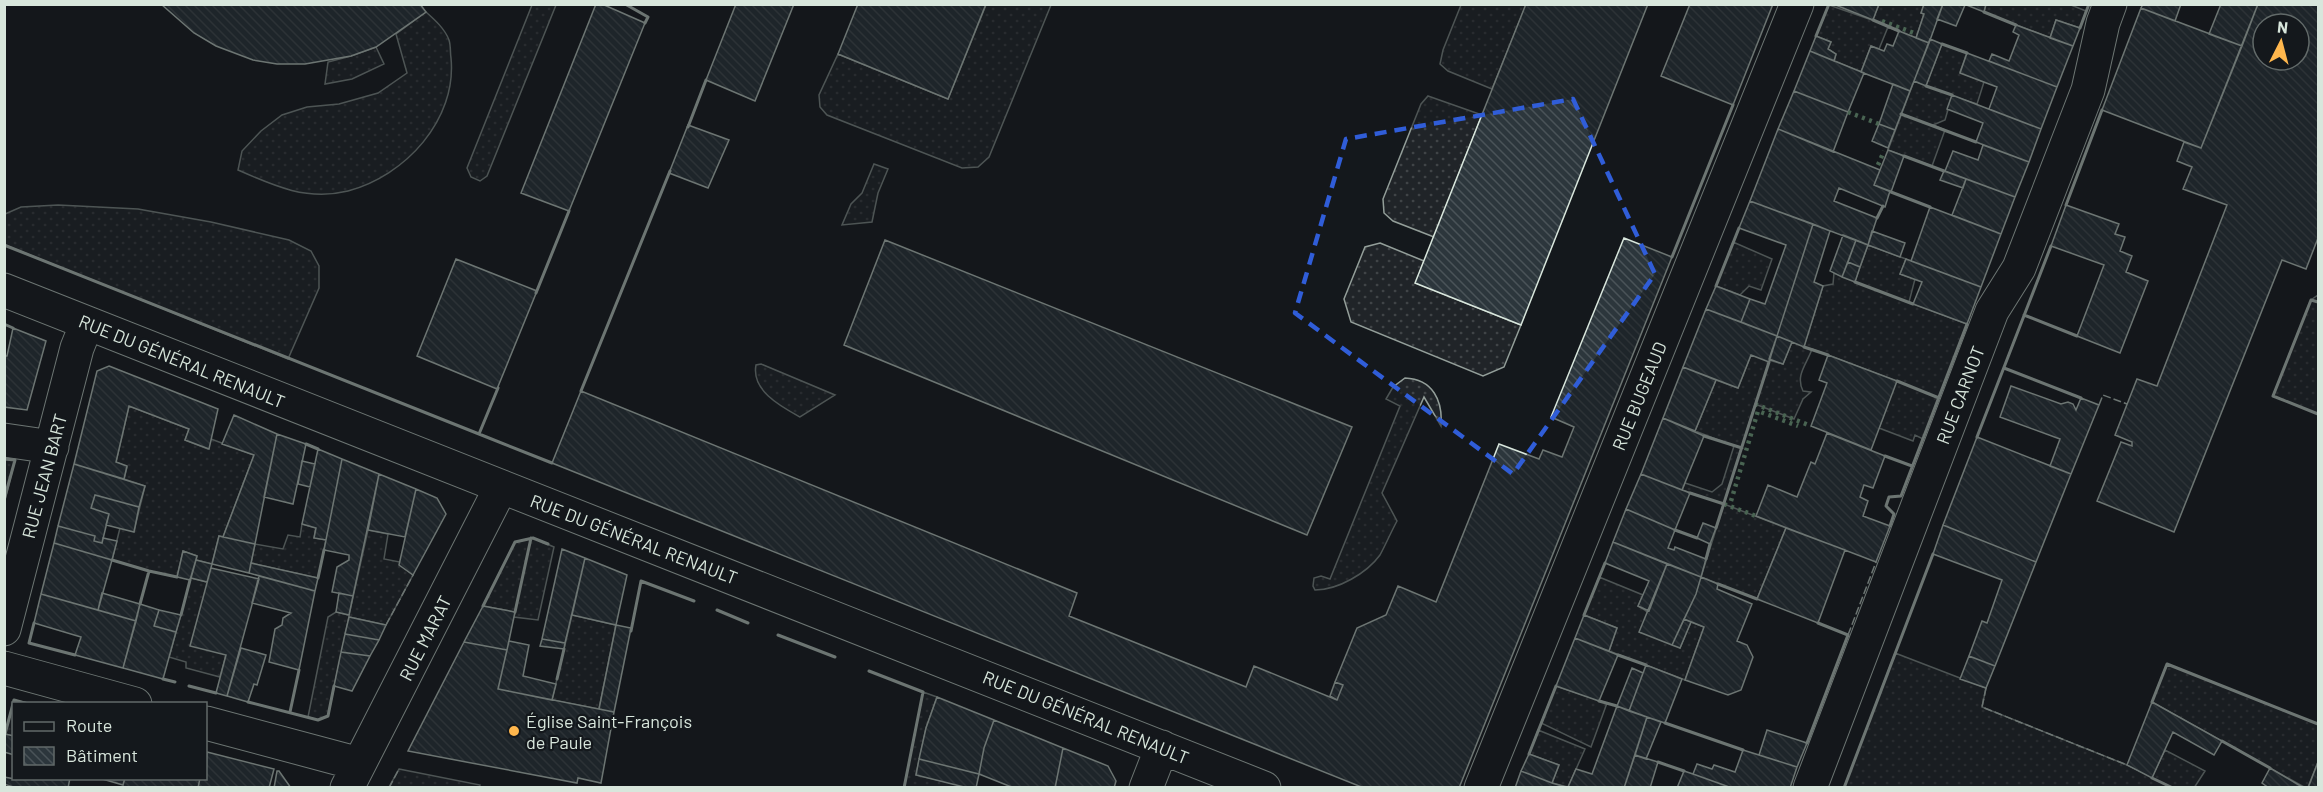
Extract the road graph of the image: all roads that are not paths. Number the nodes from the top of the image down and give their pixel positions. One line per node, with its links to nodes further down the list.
1 (1797, 4): 16 (street, RUE BUGEAUD)
2 (2110, 4): 17 (street, RUE CARNOT)
3 (4, 290): 4 (street, RUE DU GÉNÉRAL RENAULT)
4 (87, 323): 6 (street, RUE JEAN BART); 7 (street, RUE DU GÉNÉRAL RENAULT)
5 (4, 440): 6 (street)
6 (52, 447): 8 (street, RUE JEAN BART)
7 (501, 487): 12 (street, RUE DU GÉNÉRAL RENAULT); 13 (street, RUE MARAT)
8 (4, 629)
9 (4, 668): 10 (street)
10 (128, 702)
11 (207, 723): 13 (street)
12 (1162, 747): 14 (street); 15 (street, RUE DU GÉNÉRAL RENAULT)
13 (353, 776)
14 (1146, 788)
15 (1264, 788)
16 (1481, 788)
17 (1810, 788)

